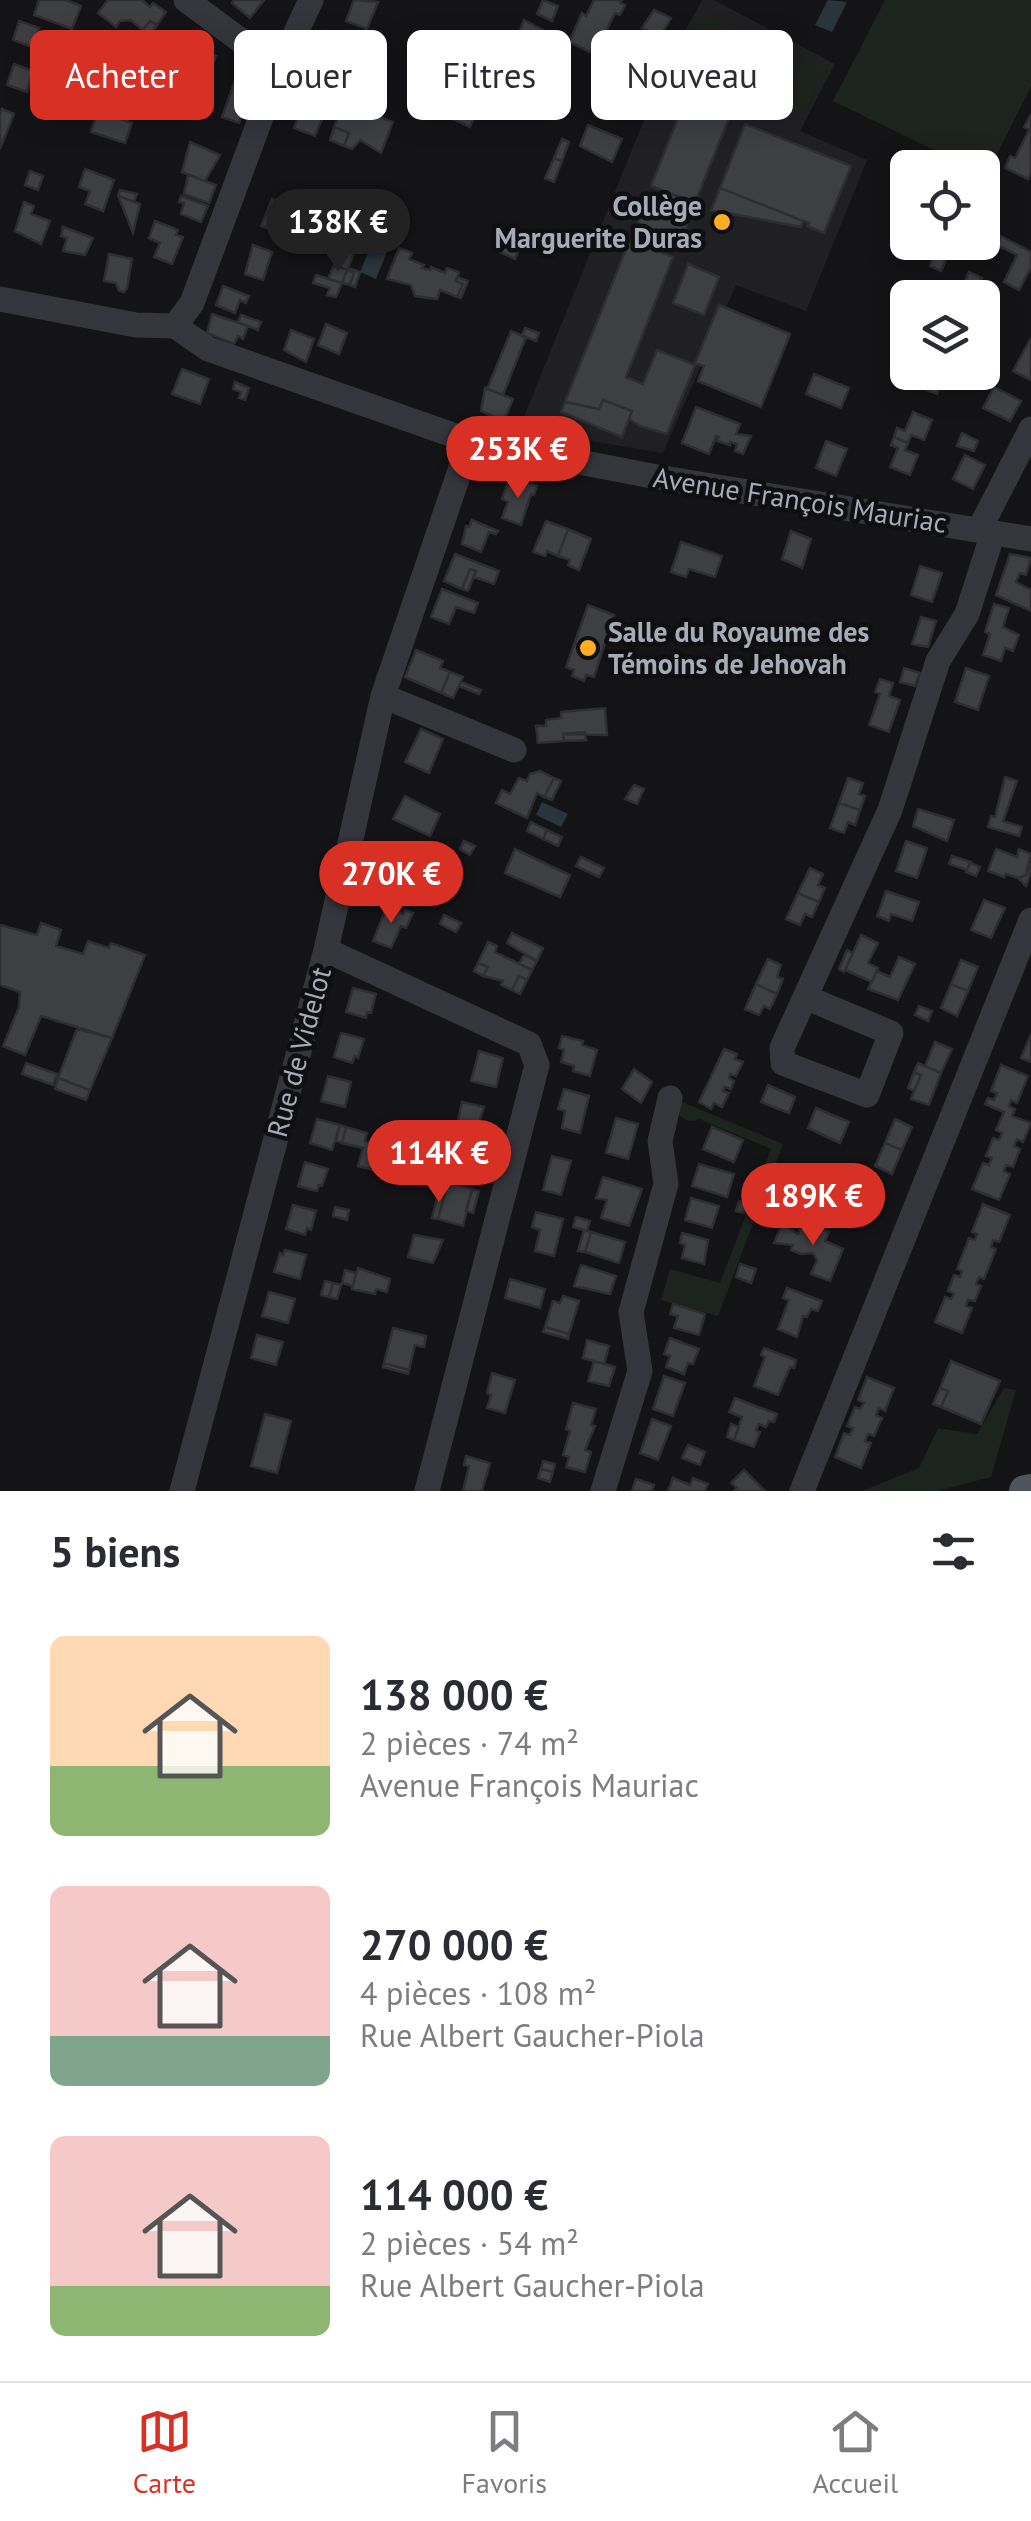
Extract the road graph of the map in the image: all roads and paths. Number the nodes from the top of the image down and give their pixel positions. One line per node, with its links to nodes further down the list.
1 (186, 0): 4 (street)
2 (311, 0): 3 (street)
3 (297, 30)
4 (234, 36)
5 (260, 120): 7 (street)
6 (0, 299): 7 (street)
7 (175, 326): 9 (street, Avenue François Mauriac)
8 (1031, 429): 10 (street)
9 (470, 441): 10 (street, Avenue François Mauriac); 12 (street, Rue de Videlot)
10 (986, 531): 11 (street, Avenue François Mauriac); 16 (street)
11 (1031, 539)
12 (383, 696): 13 (street); 15 (street, Rue de Videlot)
13 (514, 750)
14 (1031, 920): 21 (street)
15 (326, 950): 18 (street, Rue de Videlot); 19 (street)
16 (805, 997): 16 (street)
17 (675, 1114): 20 (street)
18 (182, 1491)
19 (427, 1491)
20 (603, 1491)
21 (802, 1491)

